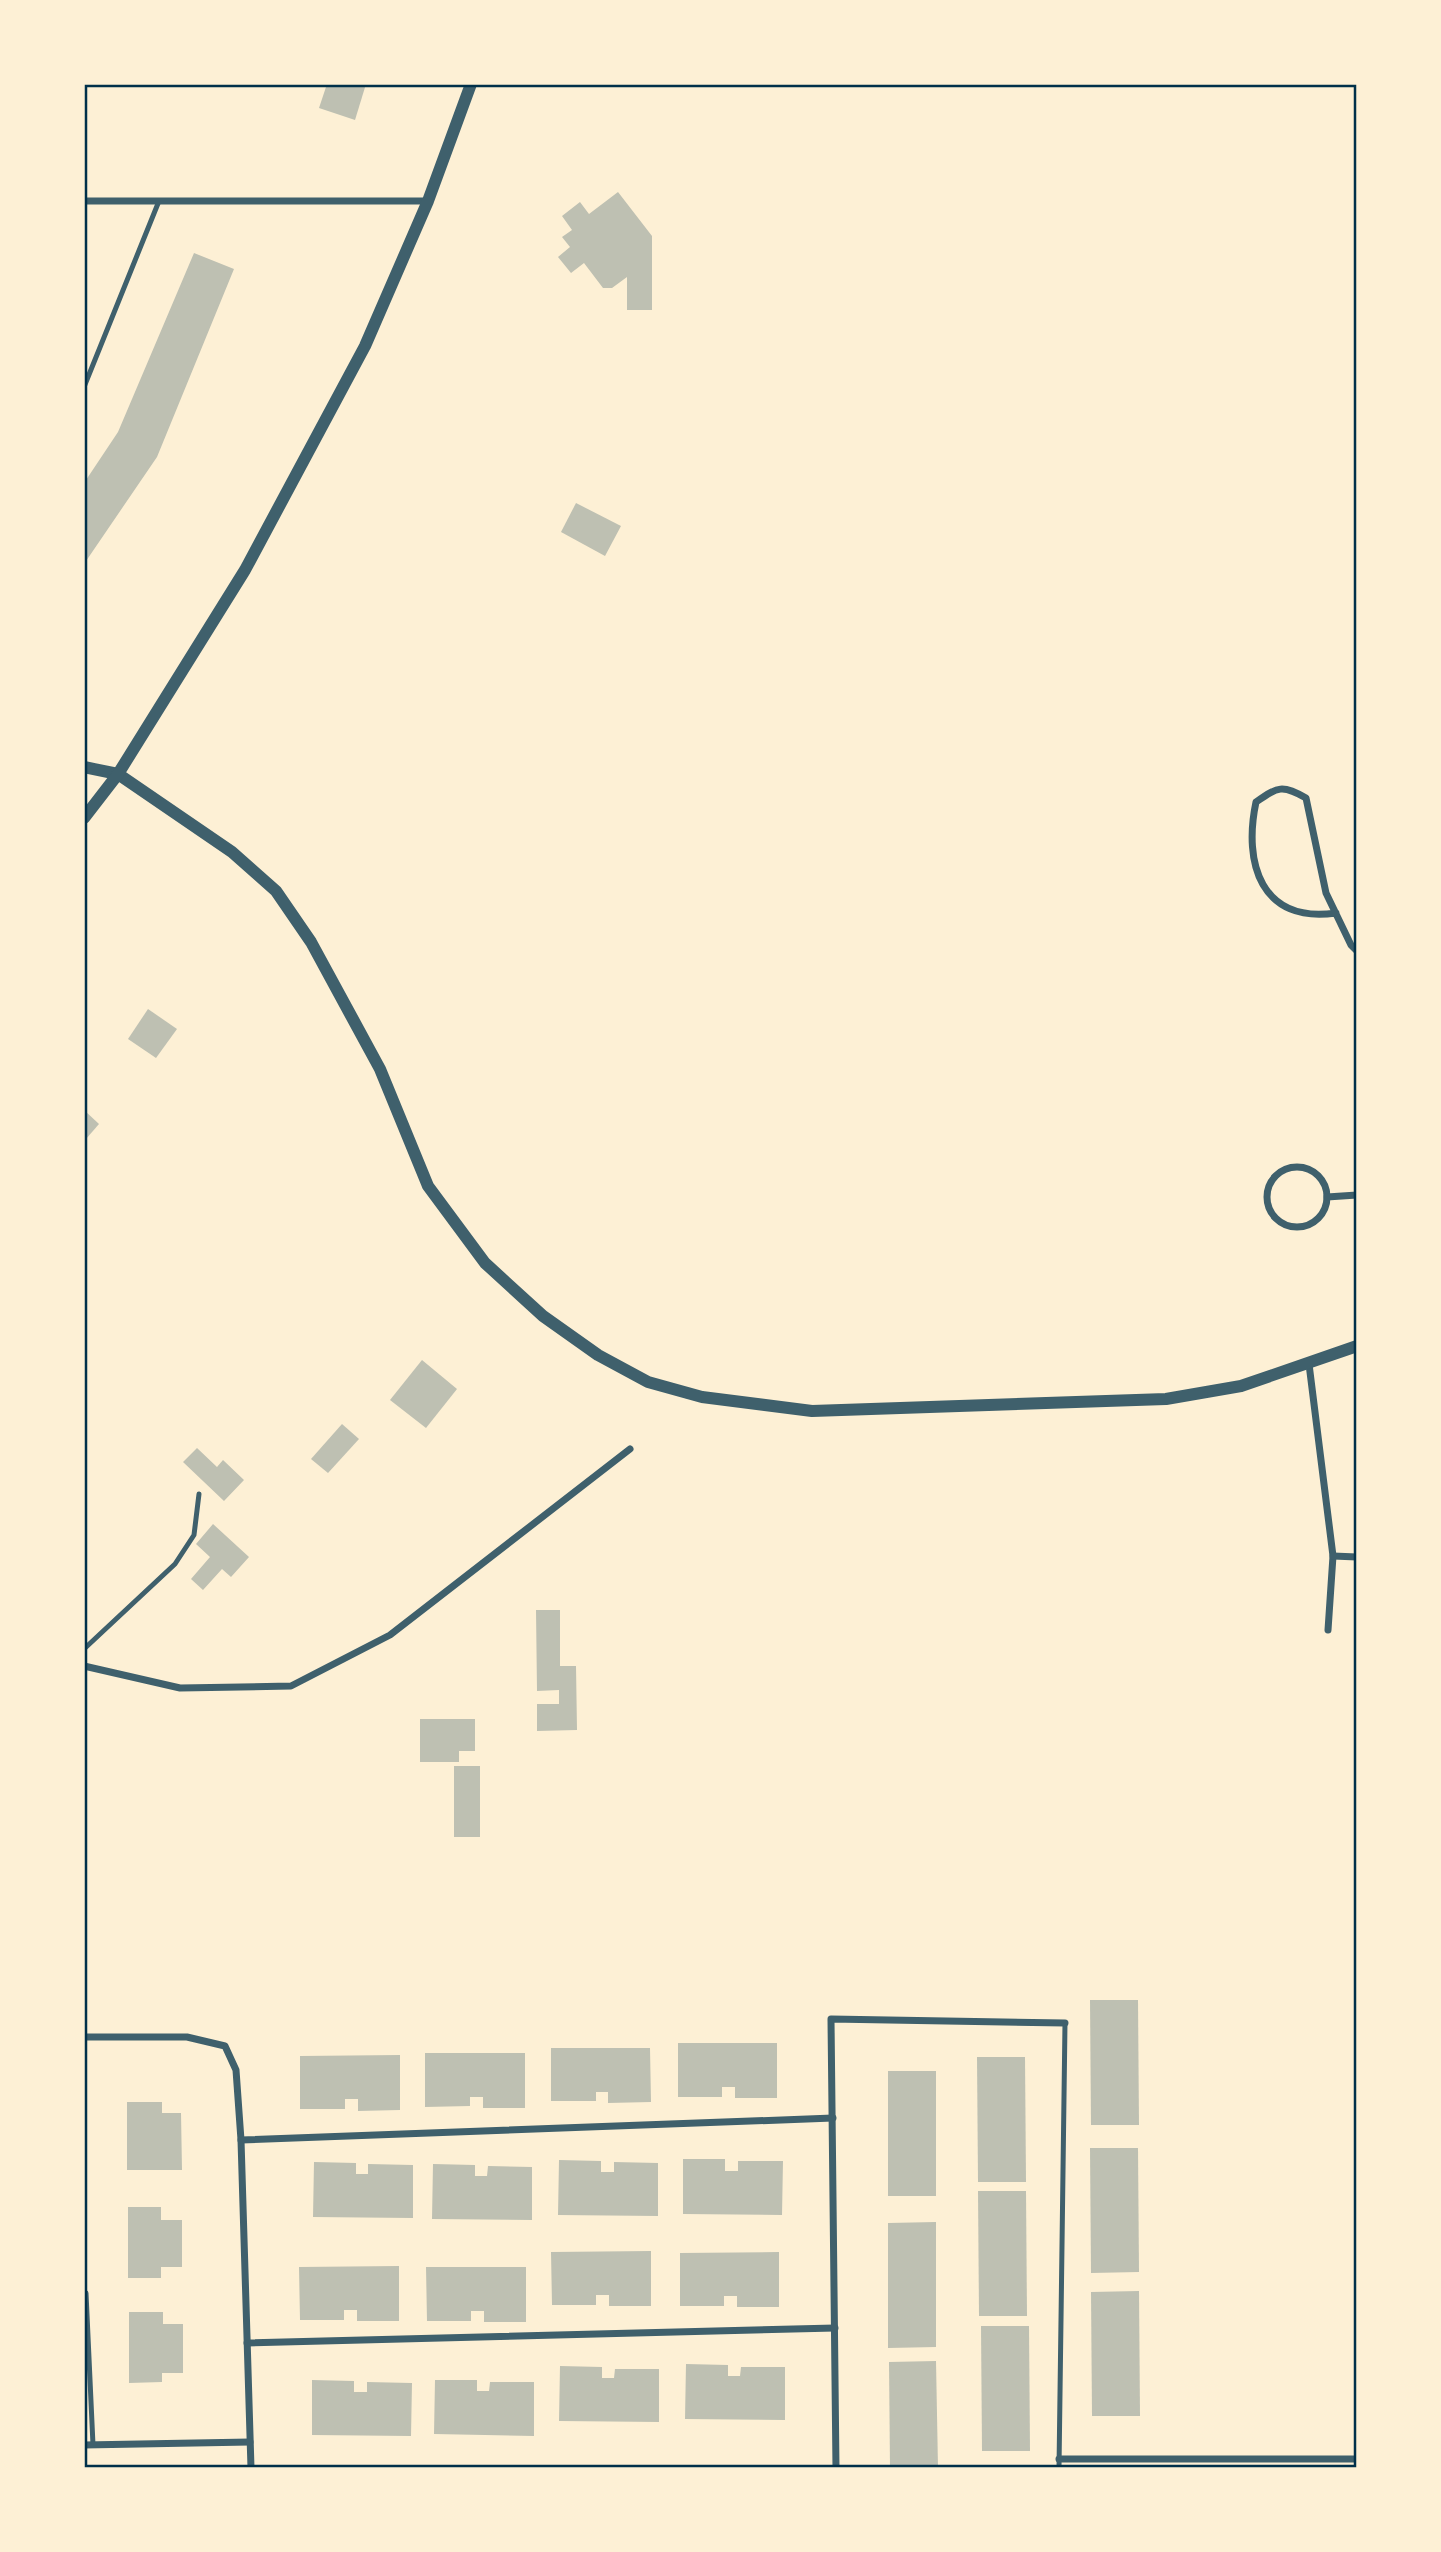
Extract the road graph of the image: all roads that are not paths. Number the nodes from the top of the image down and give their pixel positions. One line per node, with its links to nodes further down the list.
1 (471, 84): 4 (street)
2 (84, 201): 3 (street)
3 (159, 201): 4 (street); 5 (lane)
4 (428, 201): 7 (street)
5 (84, 387)
6 (84, 767): 7 (street)
7 (118, 774): 8 (street); 14 (street)
8 (84, 818)
9 (1336, 913): 9 (street); 10 (street)
10 (1357, 951)
11 (1357, 1195): 12 (street)
12 (1327, 1197): 12 (street)
13 (1357, 1346): 14 (street)
14 (1309, 1364): 17 (street)
15 (630, 1449): 21 (street)
16 (199, 1494): 20 (lane)
17 (1333, 1556): 18 (street); 19 (street)
18 (1357, 1557)
19 (1328, 1630)
20 (84, 1649)
21 (84, 1667)
22 (1065, 2023): 24 (street); 33 (lane)
23 (84, 2037): 25 (street)
24 (833, 2118): 25 (street); 27 (street)
25 (241, 2140): 28 (street)
26 (86, 2293): 31 (lane)
27 (835, 2328): 28 (street); 35 (street)
28 (247, 2343): 29 (street)
29 (250, 2442): 31 (street); 34 (street)
30 (84, 2445): 31 (street)
31 (93, 2445)
32 (1357, 2459): 33 (street)
33 (1059, 2464)
34 (251, 2468)
35 (836, 2468)

